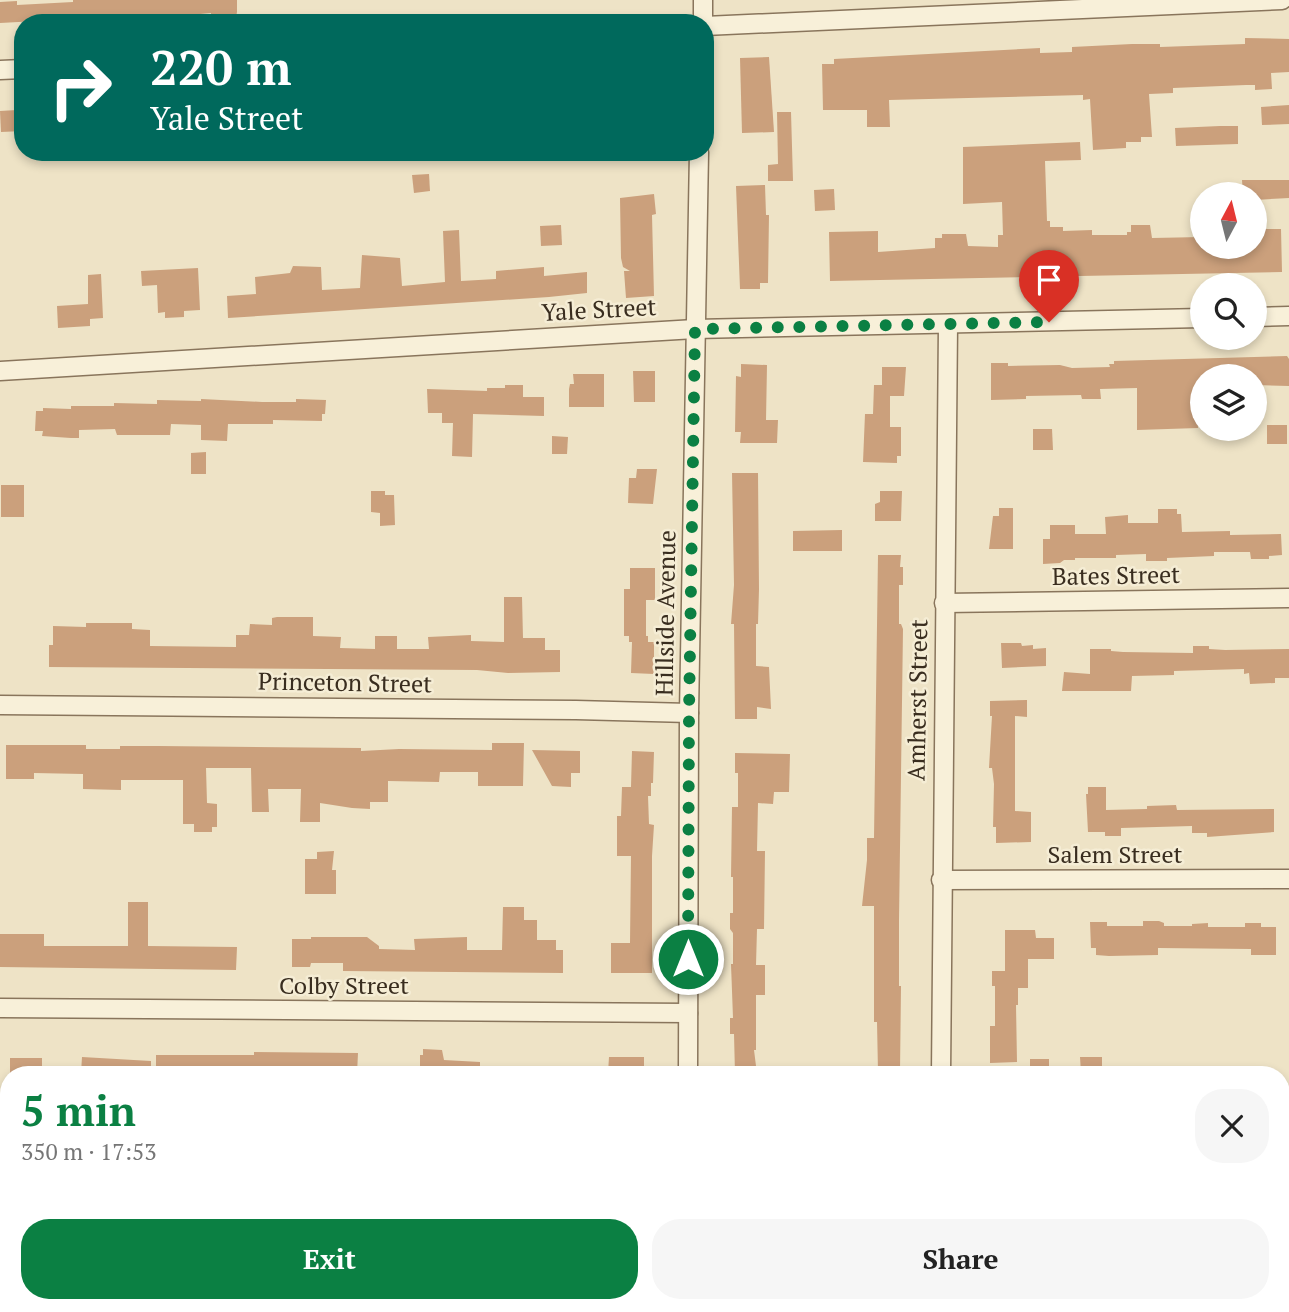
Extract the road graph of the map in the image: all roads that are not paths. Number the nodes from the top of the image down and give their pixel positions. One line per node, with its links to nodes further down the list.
1 (1282, 0): 2 (street)
2 (714, 24)
3 (699, 161): 8 (street, Hillside Avenue)
4 (1289, 316): 5 (street)
5 (1267, 317)
6 (1190, 318): 7 (street, Yale Street)
7 (948, 325): 8 (street, Yale Street); 11 (street, Amherst Street)
8 (695, 329): 9 (street, Yale Street); 13 (street, Hillside Avenue)
9 (0, 371)
10 (1289, 598): 11 (street, Bates Street)
11 (944, 603): 15 (street, Amherst Street)
12 (0, 705): 13 (street, Princeton Street)
13 (689, 713): 17 (street, Hillside Avenue)
14 (1289, 879): 15 (street, Salem Street)
15 (941, 880): 19 (street, Amherst Street)
16 (0, 1008): 17 (street, Colby Street)
17 (688, 1013): 18 (street, Hillside Avenue)
18 (688, 1066)
19 (941, 1066)

